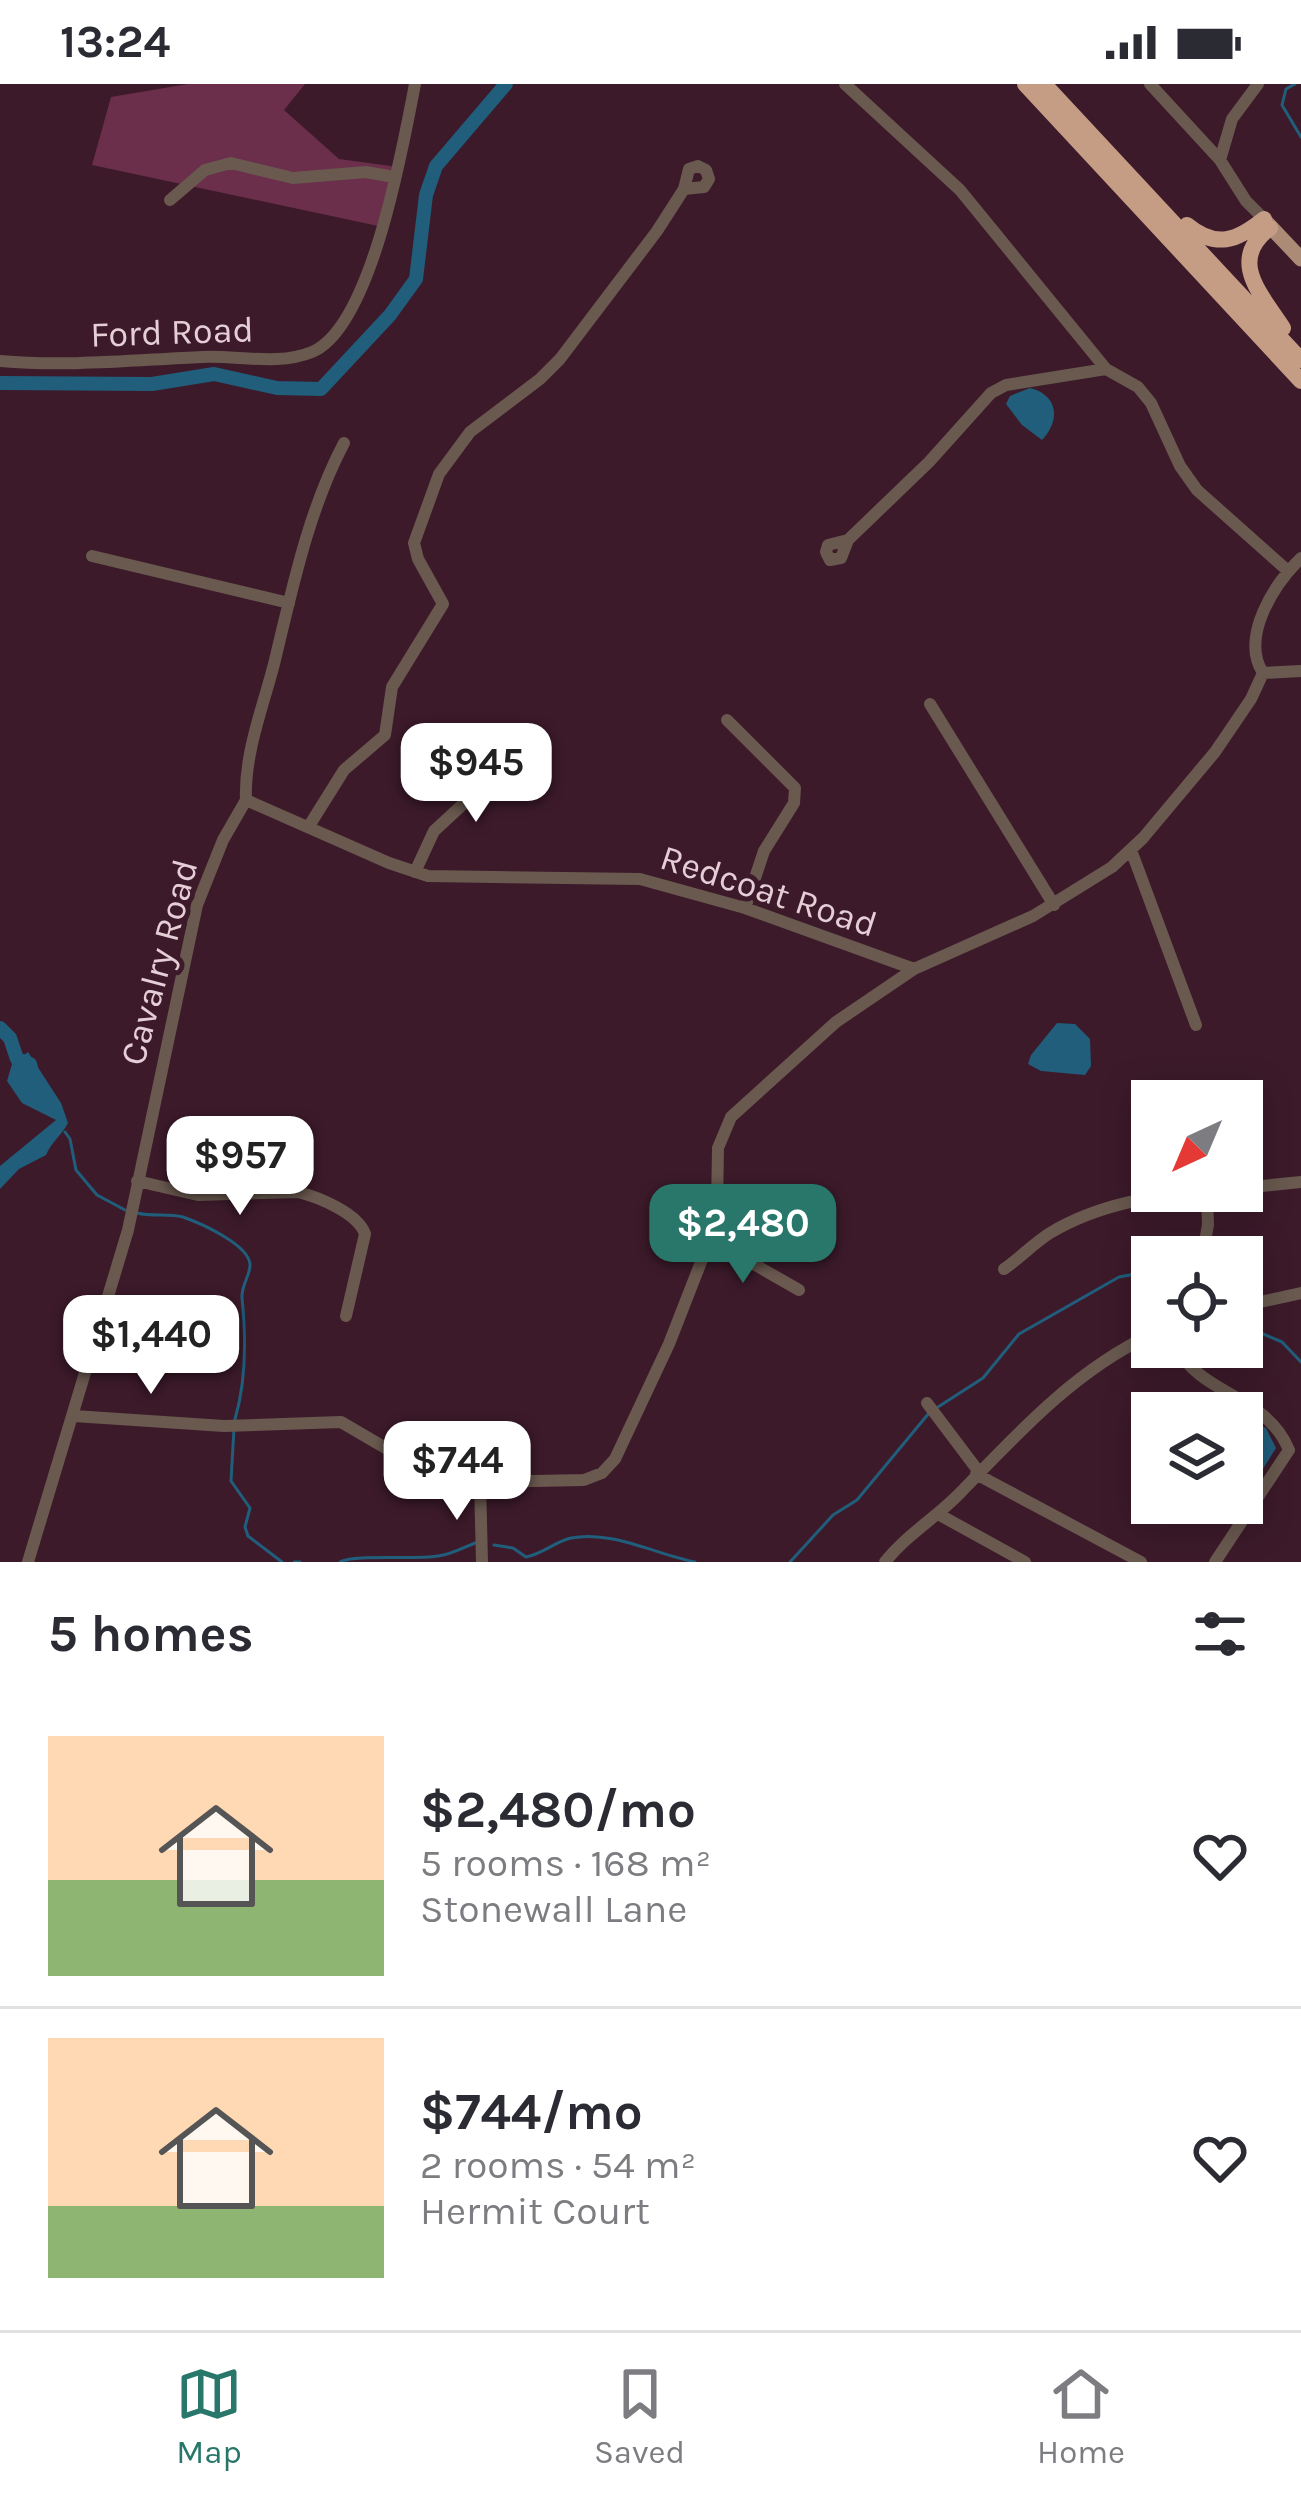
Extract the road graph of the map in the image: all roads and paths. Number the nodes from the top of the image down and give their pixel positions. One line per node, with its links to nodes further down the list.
1 (415, 84): 9 (street)
2 (845, 84): 16 (street)
3 (1024, 84): 17 (highway)
4 (1044, 84): 7 (highway)
5 (1150, 84): 8 (street)
6 (1258, 84): 8 (street)
7 (1077, 119): 12 (highway); 14 (highway)
8 (1220, 160): 12 (street)
9 (394, 177): 11 (street); 15 (street, Ford Road)
10 (684, 189): 30 (street)
11 (170, 200)
12 (1267, 224): 13 (main road); 14 (highway)
13 (1301, 259)
14 (1301, 357)
15 (0, 361)
16 (1106, 369): 19 (street); 22 (street)
17 (1301, 381)
18 (344, 443): 23 (street)
19 (848, 540)
20 (92, 556): 23 (street)
21 (1301, 558): 22 (street, Redcoat Road)
22 (1288, 571): 25 (street, Redcoat Road)
23 (289, 603): 29 (street)
24 (1301, 670): 25 (street)
25 (1262, 673): 31 (street, Redcoat Road)
26 (930, 704): 33 (street)
27 (727, 720): 34 (street)
28 (511, 760): 32 (street)
29 (246, 800): 30 (street, Redcoat Road); 37 (street, Cavalry Road)
30 (309, 826): 32 (street, Redcoat Road)
31 (1131, 850): 33 (street, Redcoat Road); 36 (street)
32 (415, 872): 34 (street, Redcoat Road)
33 (1054, 905): 35 (street, Redcoat Road)
34 (745, 908): 35 (street, Redcoat Road)
35 (914, 969): 41 (street)
36 (1196, 1025)
37 (137, 1180): 46 (street); 50 (street, Cavalry Road)
38 (1301, 1182): 39 (street)
39 (1263, 1186)
40 (1131, 1203): 42 (street)
41 (710, 1239): 43 (street); 52 (street)
42 (1004, 1269)
43 (800, 1290)
44 (1301, 1293): 45 (street)
45 (1263, 1301)
46 (346, 1316)
47 (1131, 1347): 51 (street)
48 (1193, 1368): 59 (street)
49 (927, 1402): 51 (street)
50 (74, 1416): 52 (street); 54 (street, Cavalry Road)
51 (978, 1473): 53 (street); 58 (street)
52 (480, 1482): 55 (street)
53 (938, 1514): 56 (street); 57 (street)
54 (28, 1562)
55 (482, 1562)
56 (885, 1562)
57 (1025, 1562)
58 (1141, 1562)
59 (1215, 1562)

